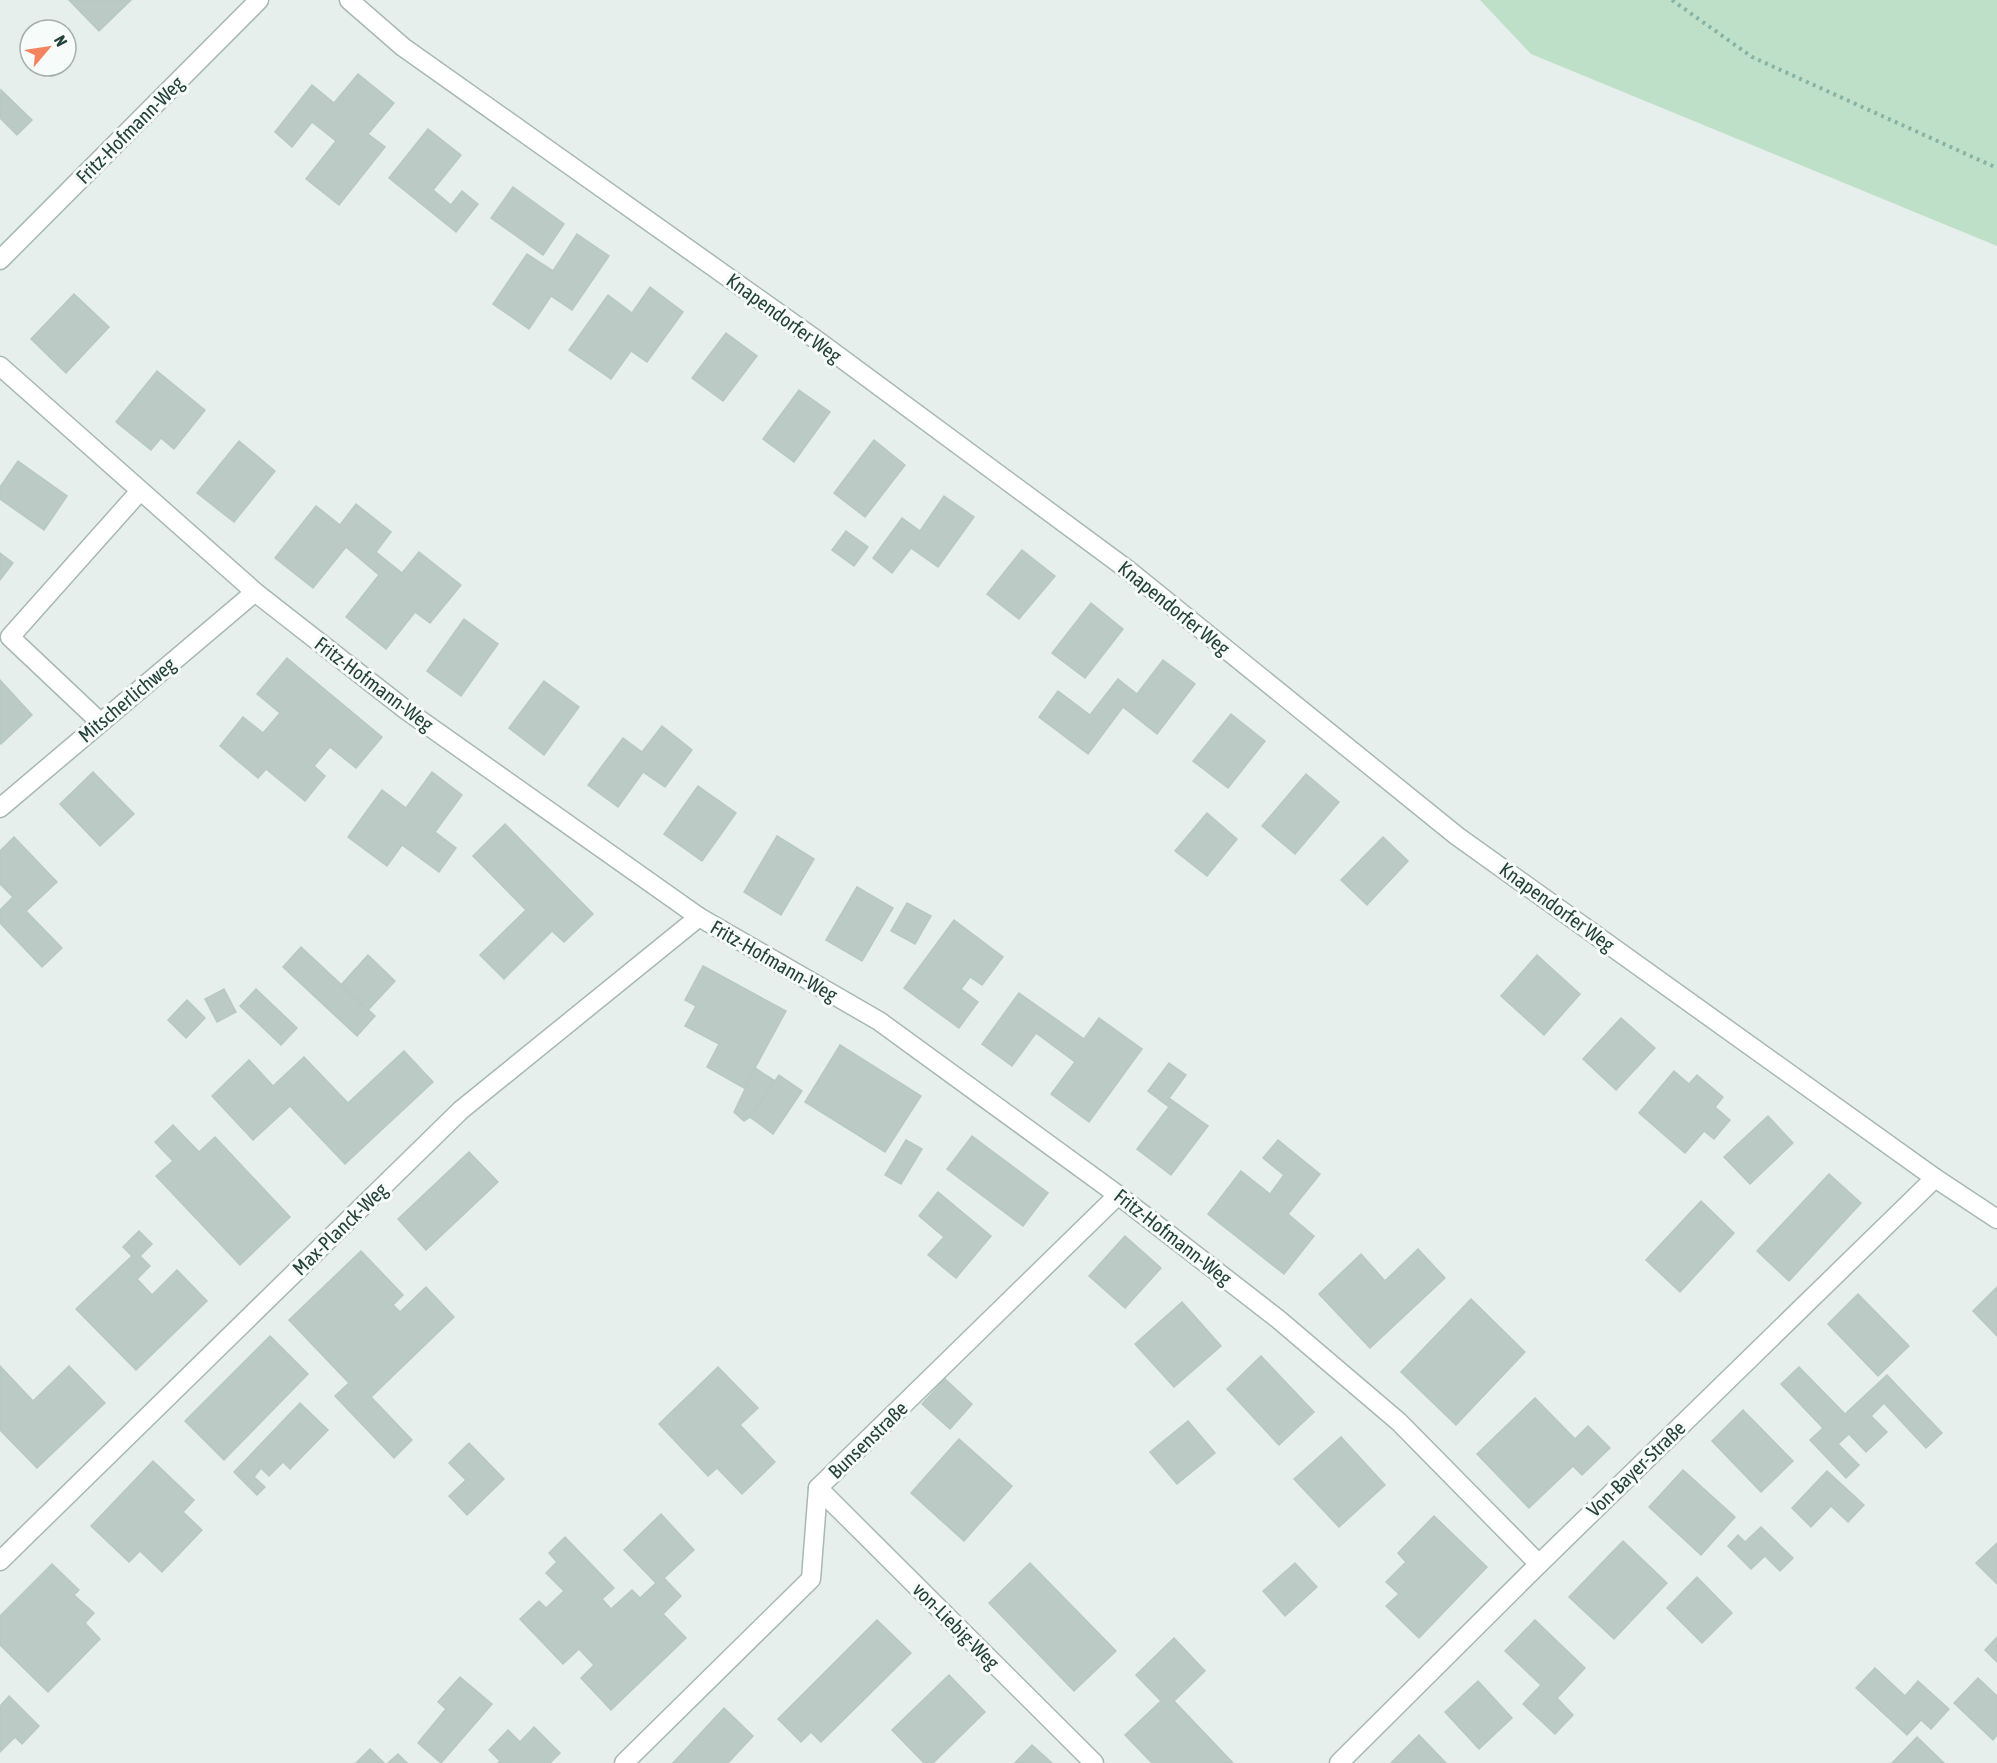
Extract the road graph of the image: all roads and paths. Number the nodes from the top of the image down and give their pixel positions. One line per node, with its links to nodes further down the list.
1 (259, 0): 5 (street, Fritz-Hofmann-Weg)
2 (349, 0): 12 (street, Knapendorfer Weg)
3 (1672, 0): 4 (path)
4 (1997, 168)
5 (0, 260)
6 (0, 366): 7 (street, Fritz-Hofmann-Weg)
7 (140, 491): 8 (street, Fritz-Hofmann-Weg); 9 (street)
8 (255, 592): 9 (street, Mitscherlichweg); 11 (street, Fritz-Hofmann-Weg)
9 (100, 722): 10 (street, Mitscherlichweg)
10 (0, 808)
11 (699, 917): 13 (street, Fritz-Hofmann-Weg); 16 (street, Max-Planck-Weg)
12 (1935, 1178): 14 (street, Knapendorfer Weg); 17 (street, Von-Bayer-Straße)
13 (1118, 1195): 15 (street, Bunsenstraße); 17 (street, Fritz-Hofmann-Weg)
14 (1997, 1219)
15 (819, 1488): 18 (street, Bunsenstraße); 19 (street, von-Liebig-Weg)
16 (0, 1561)
17 (1539, 1564): 20 (street, Von-Bayer-Straße)
18 (624, 1763)
19 (1094, 1763)
20 (1339, 1763)

